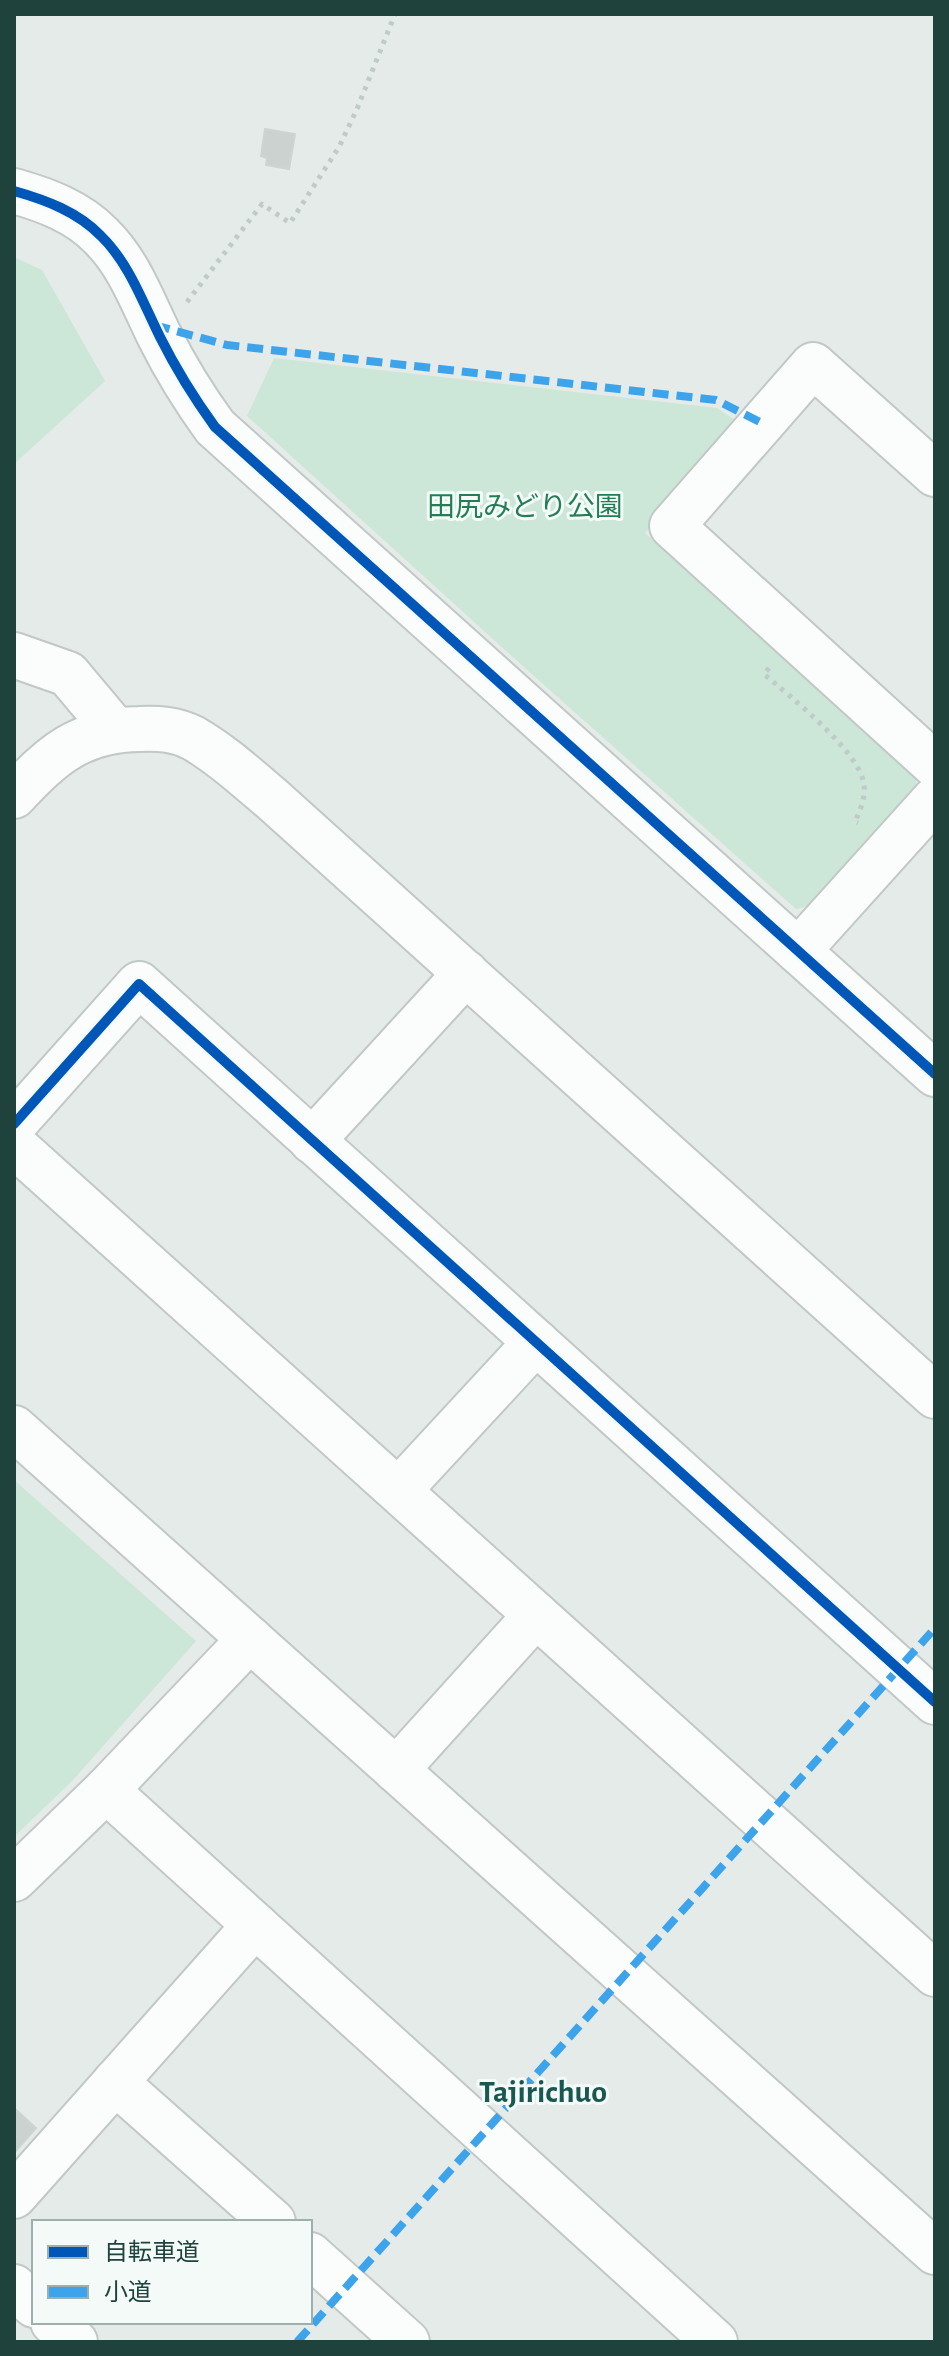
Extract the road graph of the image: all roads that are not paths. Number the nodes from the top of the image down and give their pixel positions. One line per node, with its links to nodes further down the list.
1 (14, 191): 8 (street)
2 (935, 474): 5 (street)
3 (14, 655): 4 (street)
4 (115, 730): 6 (street); 9 (street)
5 (935, 765)
6 (14, 796)
7 (935, 799): 8 (street)
8 (798, 951): 10 (street)
9 (466, 973): 12 (street); 15 (street)
10 (935, 1074)
11 (14, 1124): 12 (street)
12 (312, 1141): 14 (street)
13 (14, 1145): 17 (street)
14 (536, 1342): 17 (street); 20 (street)
15 (935, 1396)
16 (14, 1428): 19 (street)
17 (399, 1490): 18 (street)
18 (536, 1615): 21 (street); 25 (street)
19 (250, 1639): 21 (street); 22 (street)
20 (935, 1702)
21 (396, 1770): 29 (street)
22 (106, 1790): 23 (street); 24 (street)
23 (14, 1879)
24 (255, 1925): 26 (street); 36 (street)
25 (935, 1974)
26 (115, 2082): 27 (street); 28 (street)
27 (14, 2196)
28 (271, 2220)
29 (935, 2252)
30 (312, 2257): 35 (street)
31 (14, 2287): 32 (street)
32 (32, 2303)
33 (55, 2324): 34 (street)
34 (75, 2342)
35 (407, 2342)
36 (715, 2342)

